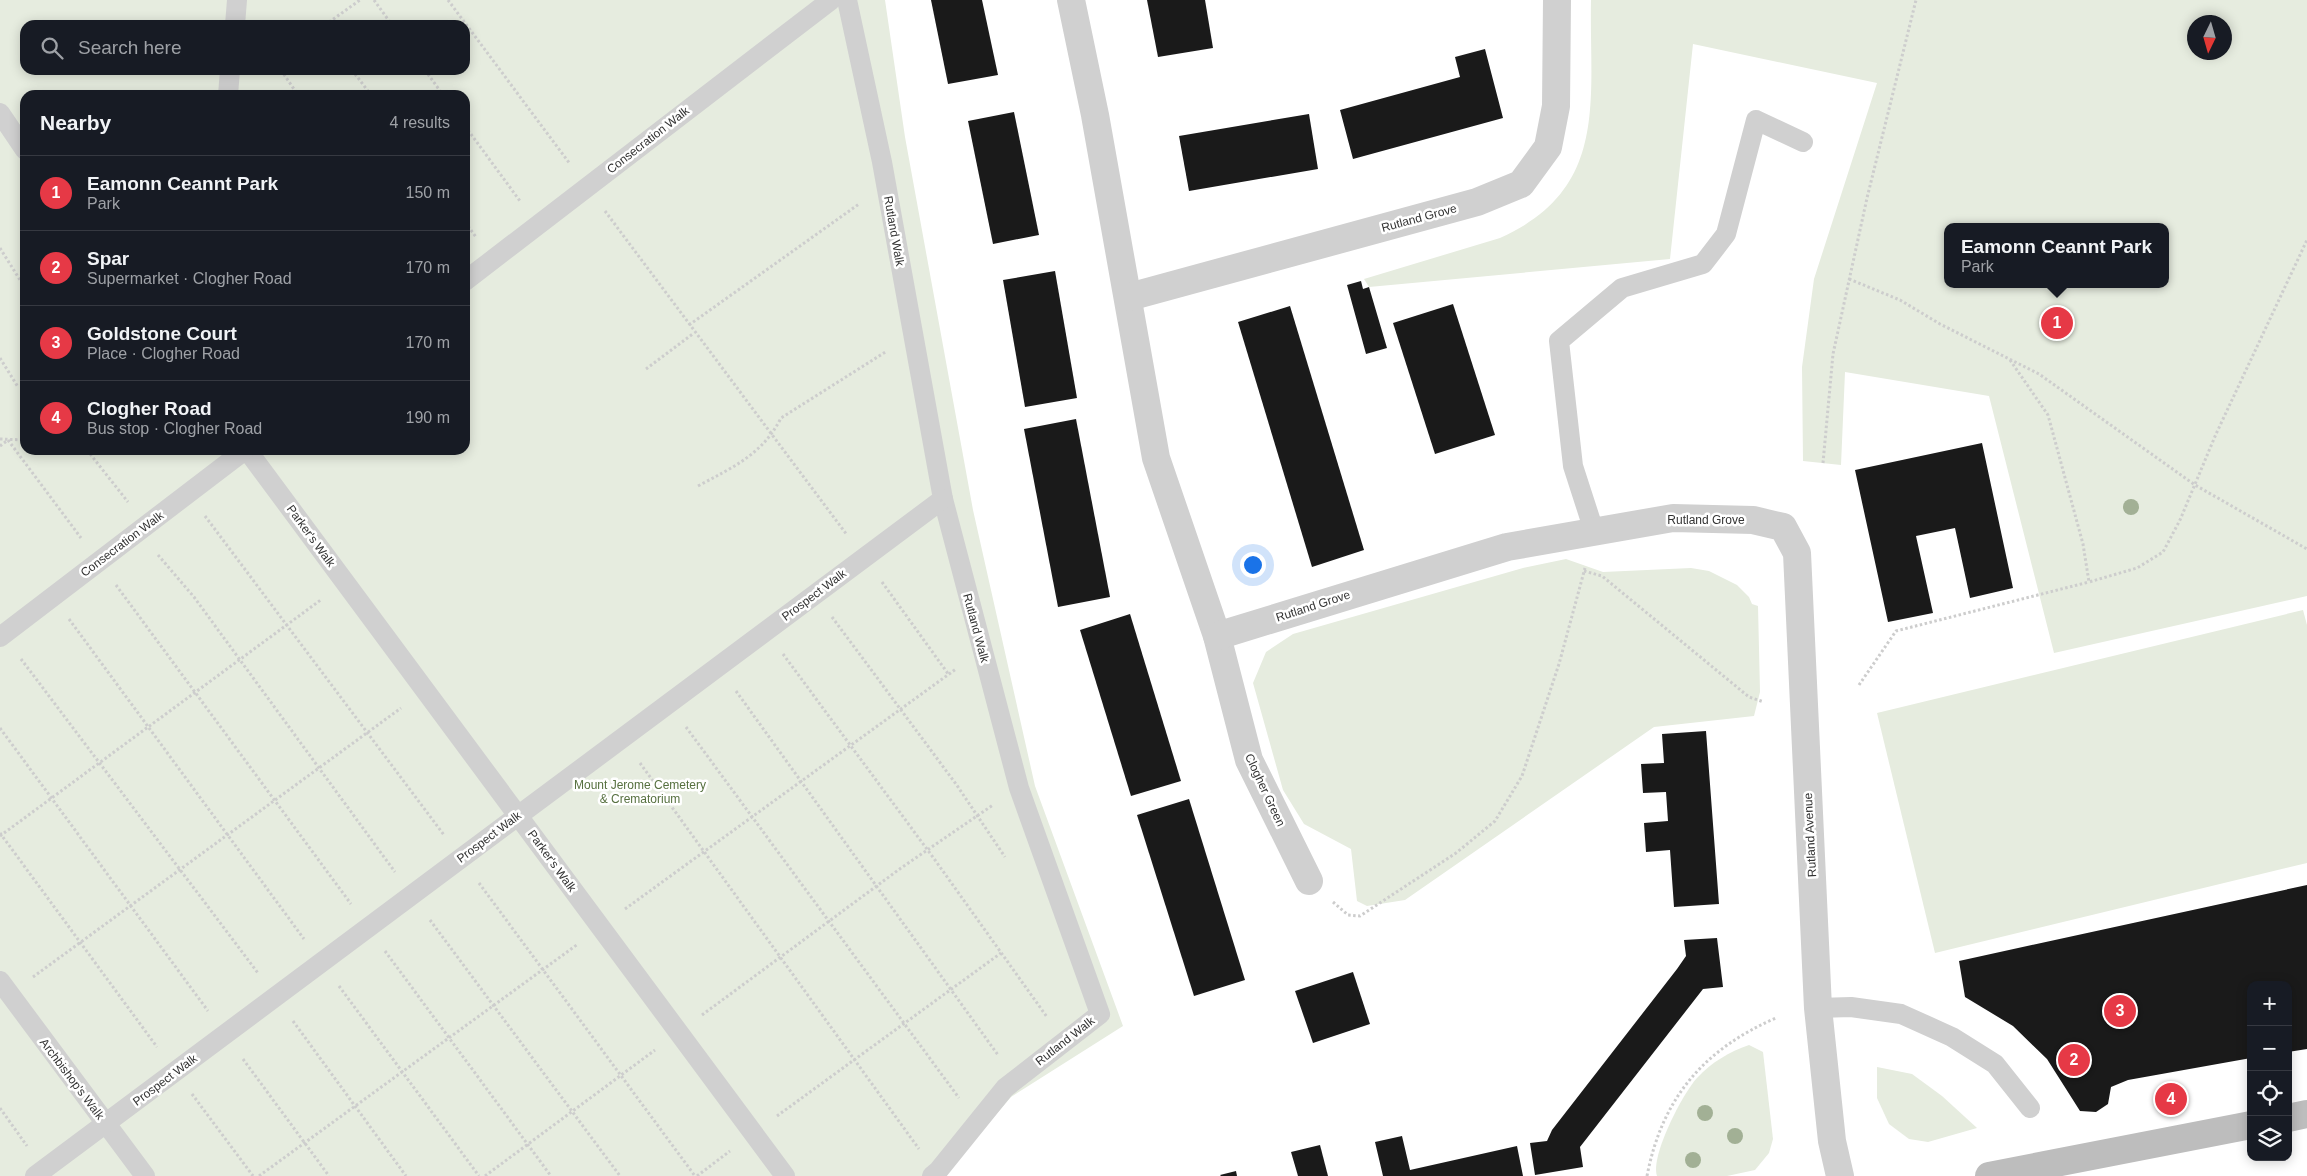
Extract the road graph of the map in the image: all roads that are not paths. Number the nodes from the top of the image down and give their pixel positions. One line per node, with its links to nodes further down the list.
1 (237, 0): 6 (lane)
2 (830, 0): 12 (lane, Consecration Walk)
3 (847, 0): 16 (lane, Rutland Walk)
4 (1071, 0): 13 (street)
5 (1557, 0): 13 (street, Rutland Grove)
6 (235, 20)
7 (230, 75): 8 (lane)
8 (228, 90)
9 (0, 113): 11 (lane)
10 (1803, 142): 18 (lane)
11 (20, 143)
12 (470, 277)
13 (1129, 297): 20 (street)
14 (239, 455): 19 (lane, Consecration Walk)
15 (250, 455): 21 (lane, Parker's Walk)
16 (943, 499): 21 (lane, Prospect Walk); 31 (lane, Rutland Walk)
17 (1753, 520): 18 (street, Rutland Grove); 24 (street, Rutland Avenue)
18 (1594, 532): 20 (street, Rutland Grove)
19 (2, 636)
20 (1217, 636): 22 (street, Clogher Green)
21 (518, 816): 28 (lane, Prospect Walk); 33 (lane, Parker's Walk)
22 (1310, 881)
23 (5, 988): 28 (lane, Archbishop's Walk)
24 (1818, 1008): 25 (lane); 34 (street, Rutland Avenue)
25 (2030, 1108)
26 (2307, 1114): 27 (street)
27 (2292, 1117)
28 (106, 1124): 30 (lane, Prospect Walk); 32 (lane, Archbishop's Walk)
29 (2247, 1126): 35 (street)
30 (40, 1173)
31 (933, 1175)
32 (145, 1176)
33 (785, 1176)
34 (1840, 1176)
35 (1989, 1176)

